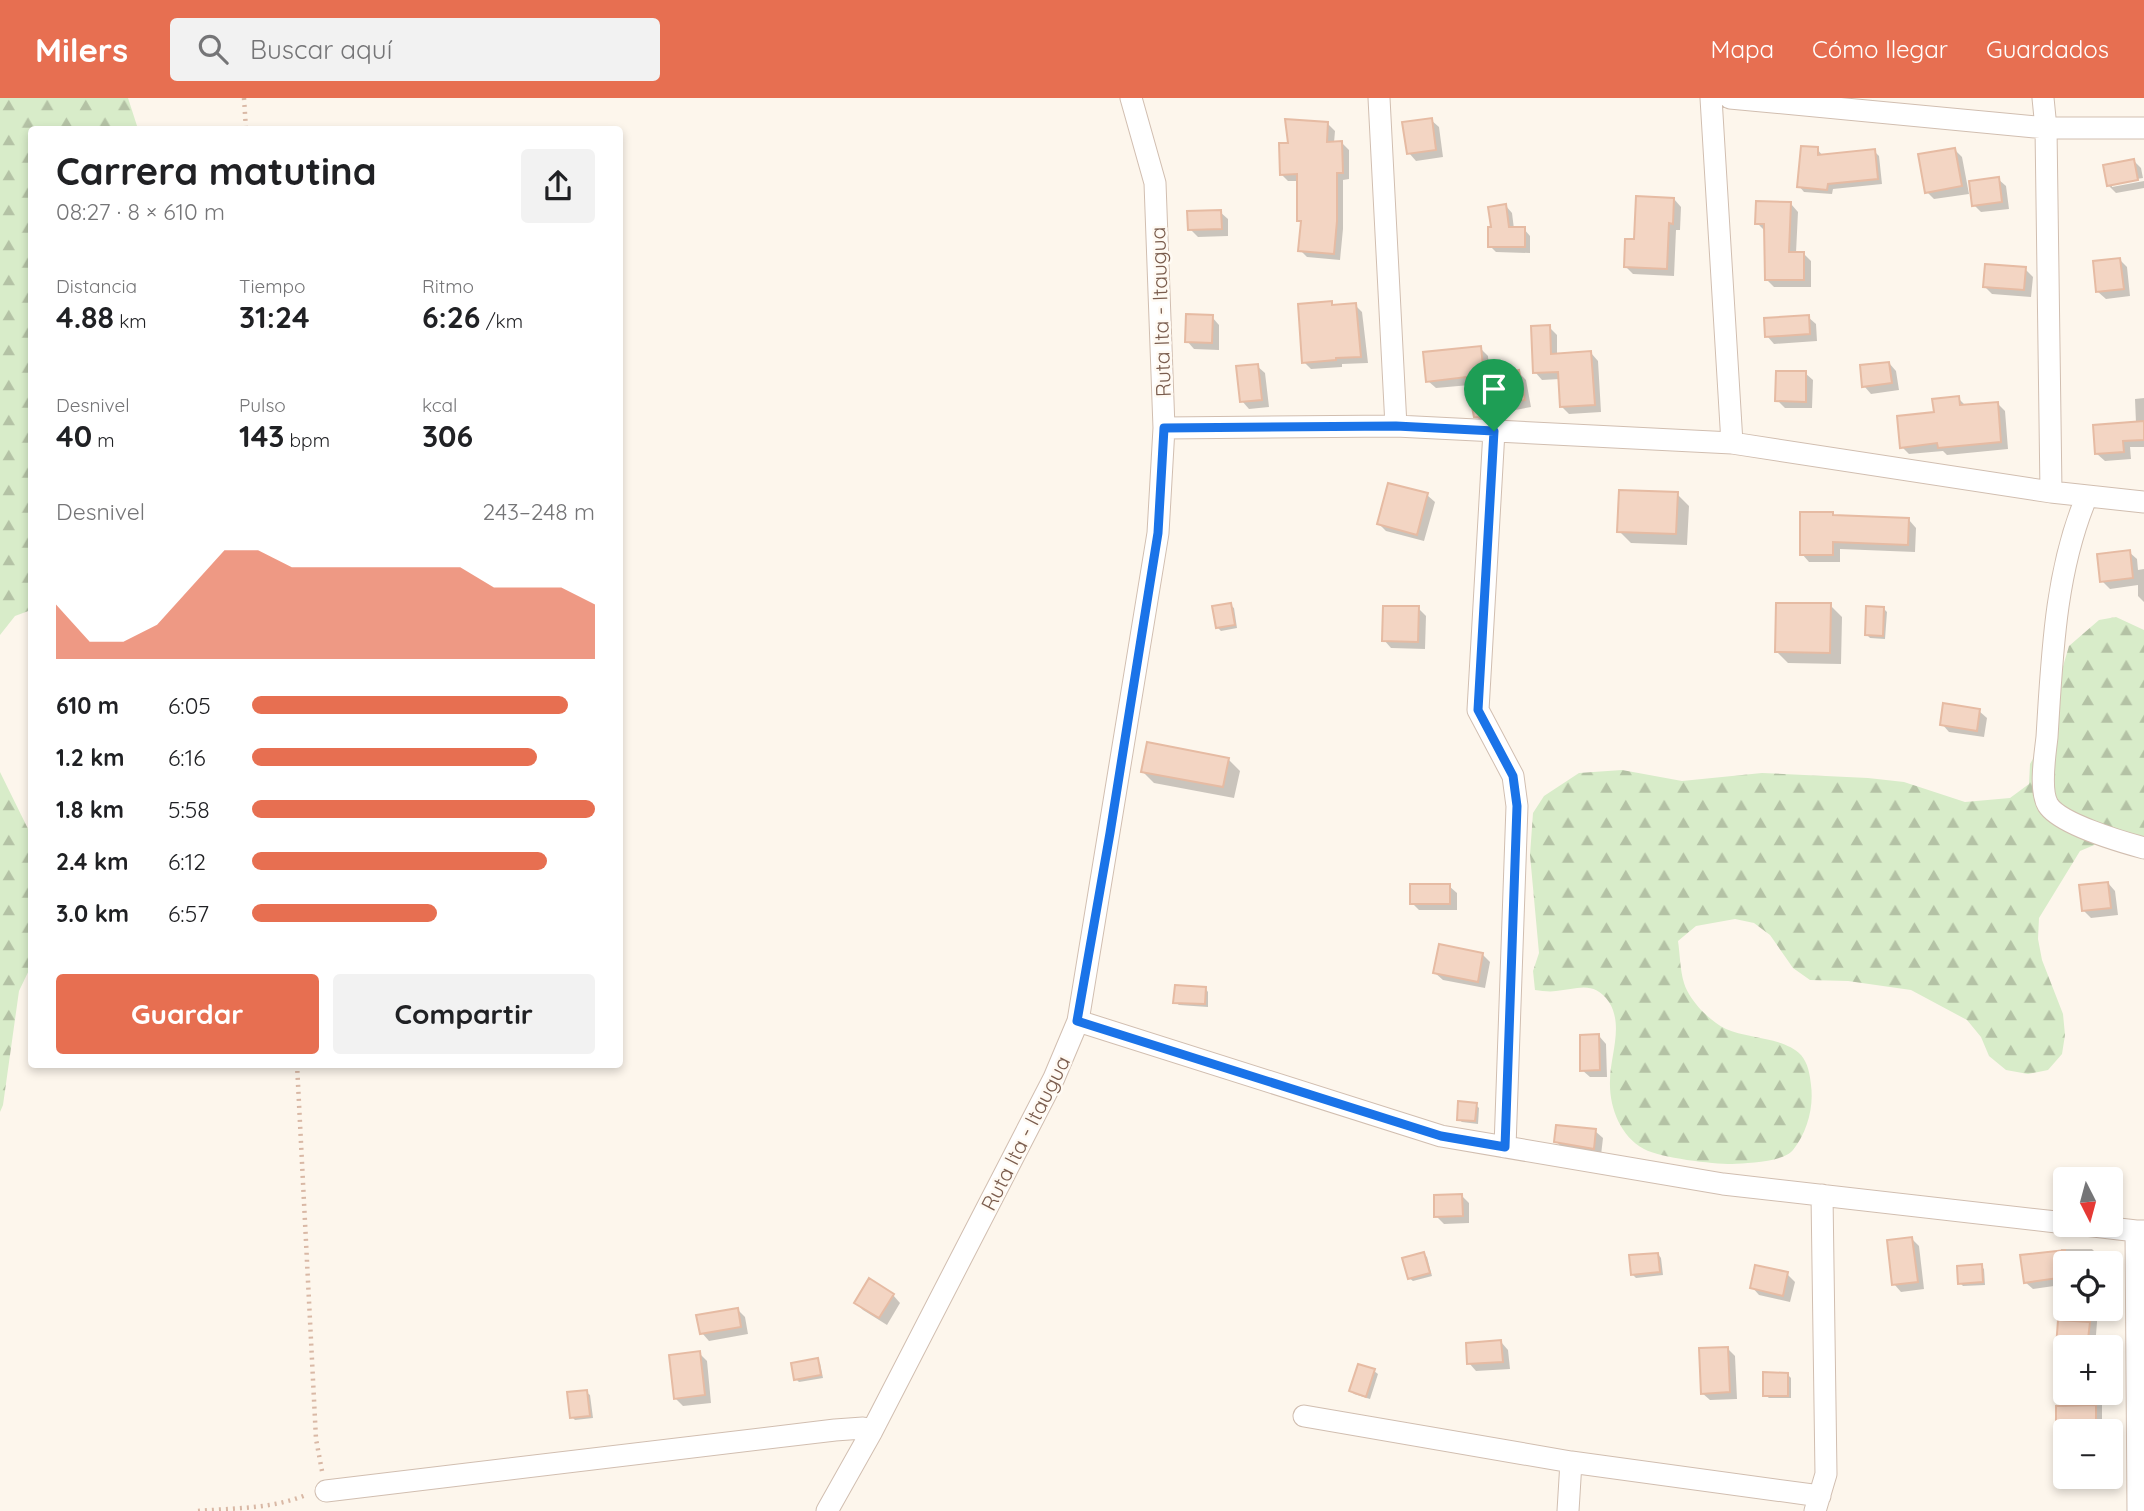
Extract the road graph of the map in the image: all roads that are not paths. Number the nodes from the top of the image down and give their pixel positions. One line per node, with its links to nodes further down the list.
1 (1131, 98): 9 (street, Ruta Ita - Itaugua)
2 (1379, 98): 8 (street)
3 (1711, 98): 11 (street)
4 (1730, 98): 6 (street)
5 (2043, 98): 6 (street)
6 (2046, 128): 7 (street); 12 (street)
7 (2144, 128)
8 (1396, 426): 9 (street); 10 (street)
9 (1164, 428): 16 (street, Ruta Ita - Itaugua)
10 (1494, 431): 11 (street); 17 (street)
11 (1732, 443): 12 (street)
12 (2051, 492): 13 (street)
13 (2087, 496): 14 (street); 15 (street)
14 (2144, 502)
15 (2144, 848)
16 (1077, 1021): 17 (street); 22 (street, Ruta Ita - Itaugua)
17 (1505, 1147): 18 (street)
18 (1822, 1195): 19 (street); 25 (street)
19 (2053, 1222)
20 (2140, 1231): 28 (street)
21 (1304, 1416): 23 (street)
22 (872, 1431): 24 (street); 26 (street, Ruta Ita - Itaugua)
23 (1571, 1462): 25 (street); 27 (street)
24 (326, 1491)
25 (1817, 1503)
26 (827, 1511)
27 (1569, 1511)
28 (2138, 1511)

